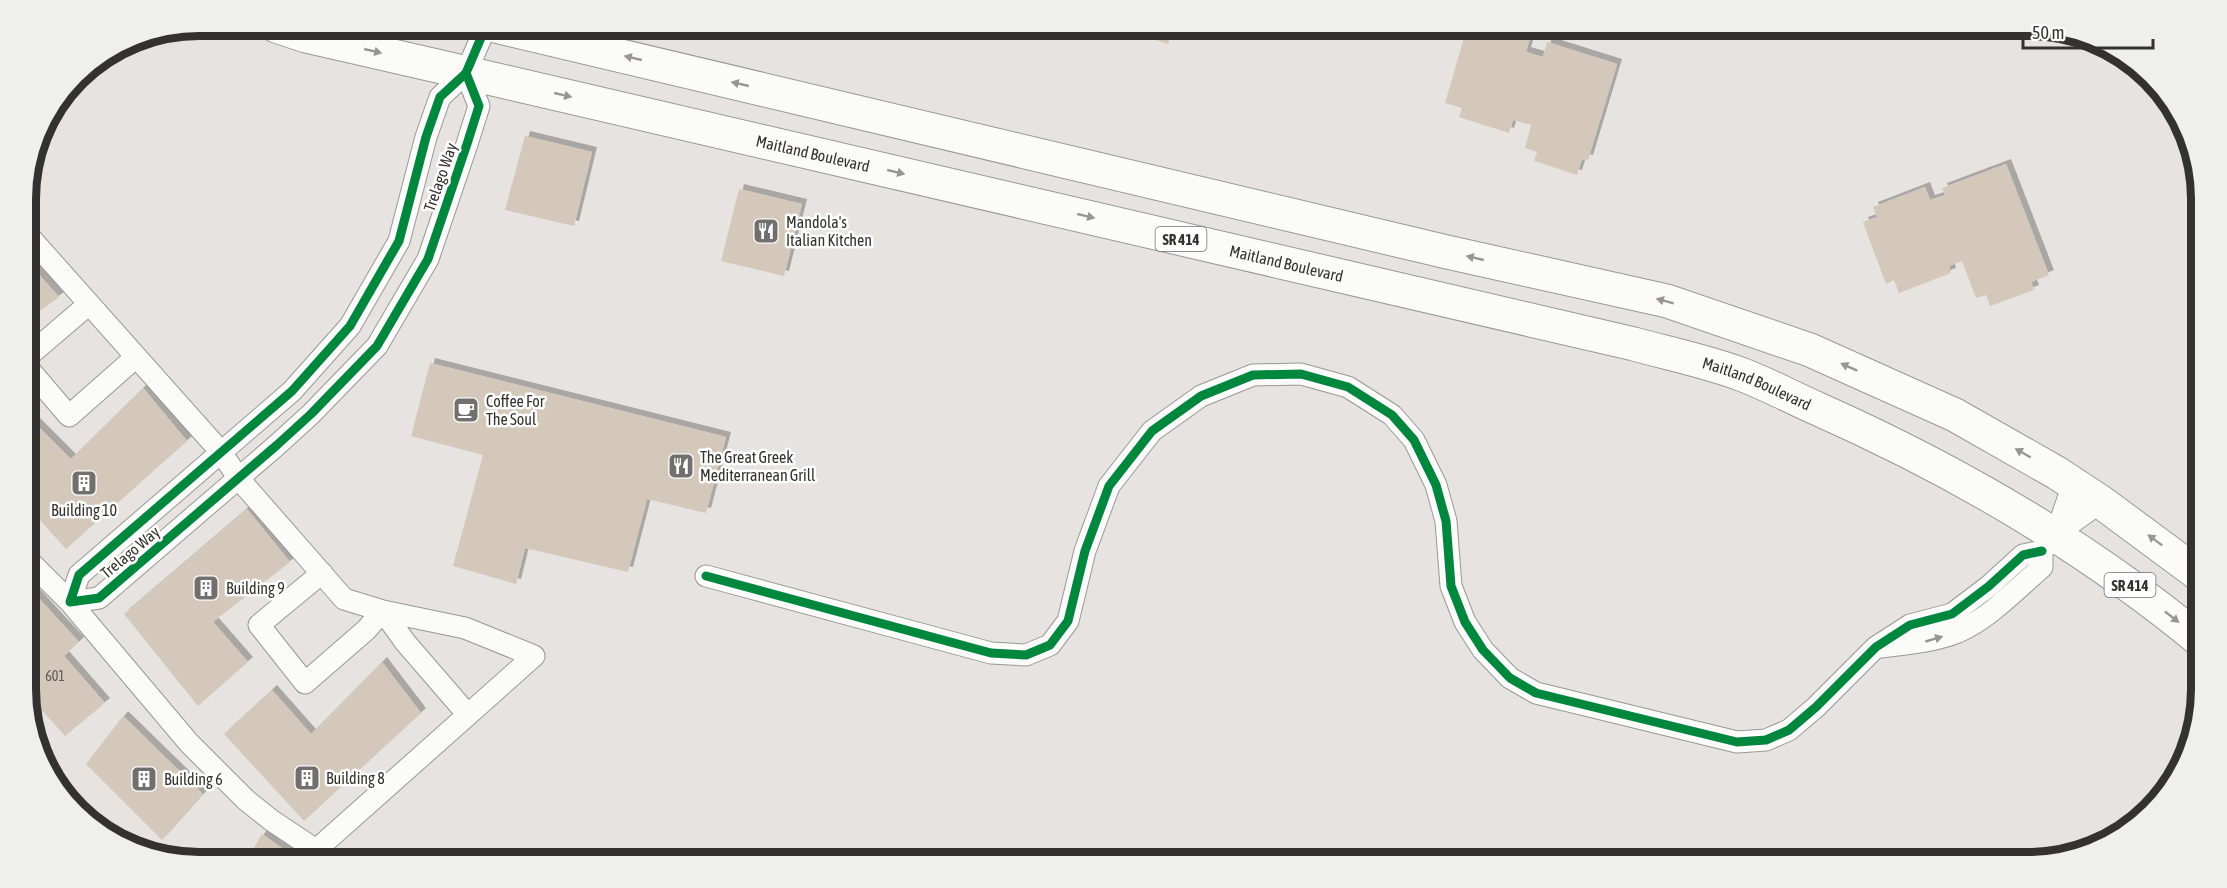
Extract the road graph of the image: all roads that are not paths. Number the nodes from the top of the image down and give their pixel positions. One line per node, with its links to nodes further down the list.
1 (306, 36): 4 (main road, Maitland Boulevard / SR 414, one-way to 4)
2 (482, 36): 4 (street)
3 (537, 36): 12 (main road, one-way to 3)
4 (466, 73): 10 (street, Trelago Way); 11 (street, Trelago Way); 14 (main road, Maitland Boulevard / SR 414, one-way to 14)
5 (36, 244): 6 (street)
6 (89, 304): 7 (street); 8 (street)
7 (36, 349)
8 (136, 357): 9 (street); 10 (street)
9 (36, 378)
10 (221, 452): 11 (street); 19 (street, Trelago Way)
11 (239, 479): 17 (street); 19 (street, Trelago Way)
12 (2073, 484): 13 (main road); 14 (street)
13 (2101, 502): 14 (street); 16 (main road, one-way to 13)
14 (2049, 543): 18 (street); 21 (main road, Maitland Boulevard / SR 414, one-way to 21)
15 (36, 568): 19 (street)
16 (2191, 569)
17 (322, 573): 20 (street); 20 (street)
18 (706, 576)
19 (70, 602): 22 (street)
20 (383, 611): 22 (street); 22 (street)
21 (2191, 632)
22 (468, 715)

